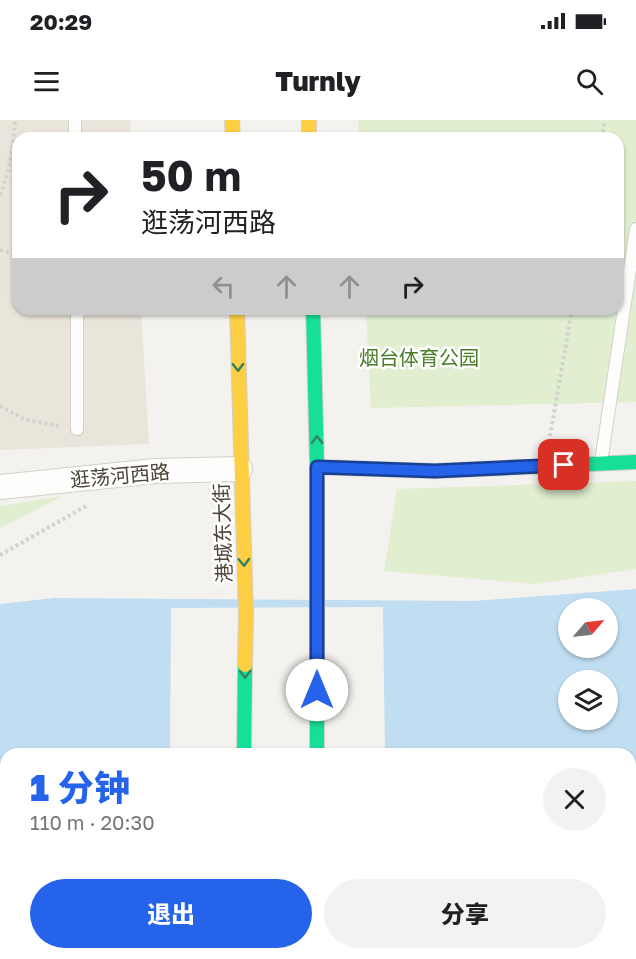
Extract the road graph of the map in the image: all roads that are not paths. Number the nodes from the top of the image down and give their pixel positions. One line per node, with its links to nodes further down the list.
1 (636, 229): 2 (lane)
2 (624, 310)
3 (76, 315): 7 (lane)
4 (237, 315): 11 (main road, 港城东大街, one-way to 11)
5 (313, 315): 10 (main road, one-way to 5)
6 (623, 315): 9 (lane)
7 (77, 429)
8 (636, 462): 9 (main road)
9 (601, 464): 10 (main road)
10 (317, 467): 14 (main road)
11 (240, 469): 12 (street, 逛荡河西路); 13 (main road, 港城东大街, one-way to 13)
12 (0, 487)
13 (244, 748)
14 (317, 748)

